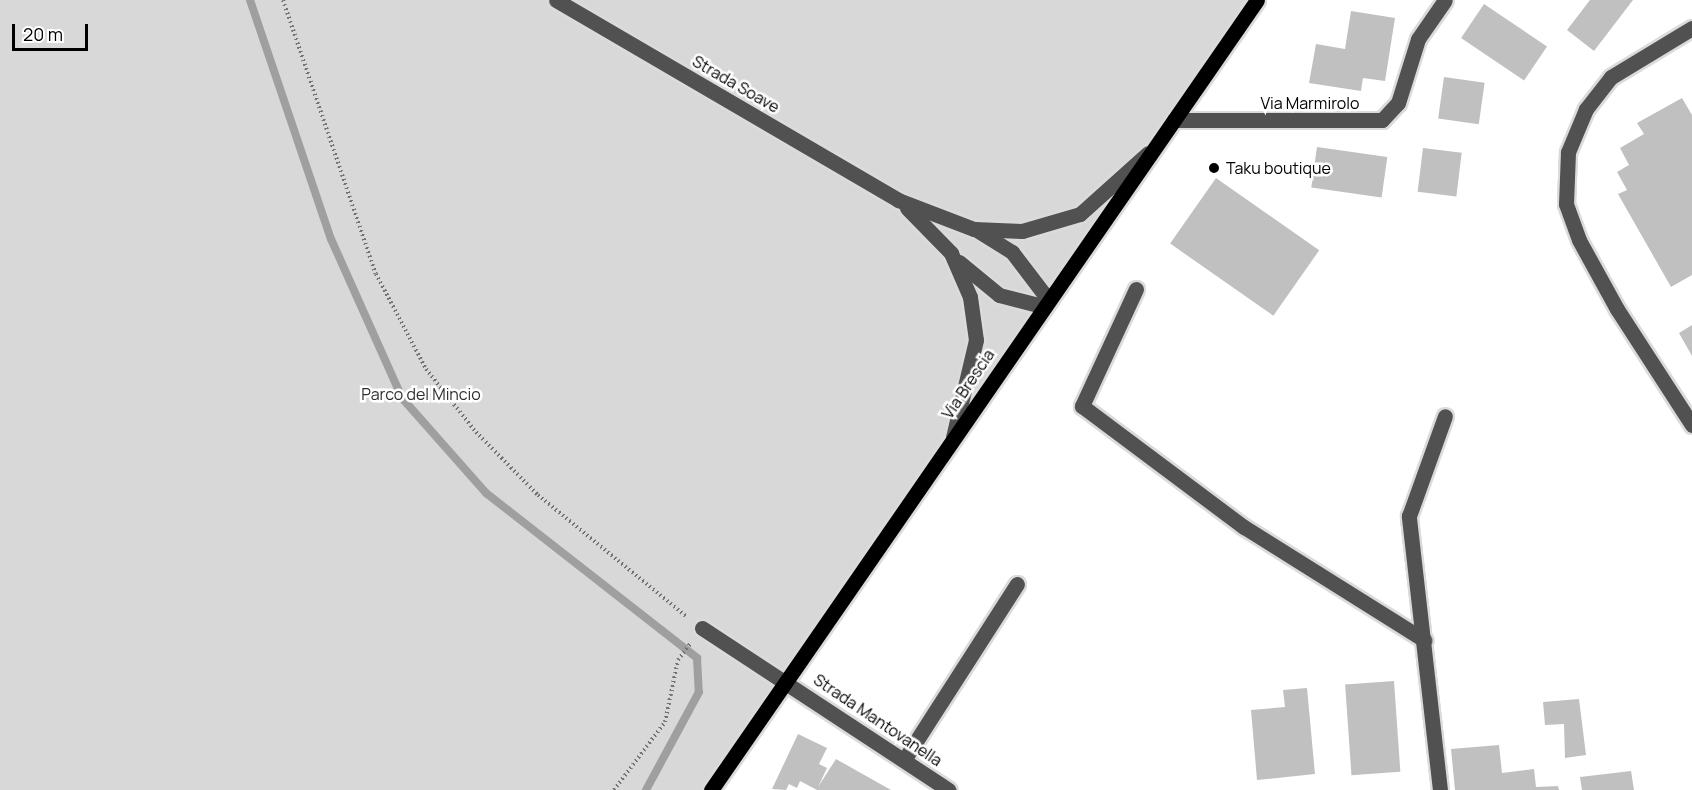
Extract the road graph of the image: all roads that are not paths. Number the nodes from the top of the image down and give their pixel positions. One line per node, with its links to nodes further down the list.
1 (556, 0): 7 (street, Strada Soave)
2 (1257, 0): 5 (main road, Via Brescia)
3 (1444, 0): 5 (street, Via Marmirolo)
4 (1692, 28): 13 (street)
5 (1174, 120): 6 (main road, Via Brescia)
6 (1148, 153): 8 (street); 11 (main road, Via Brescia)
7 (898, 200): 8 (street); 9 (street)
8 (974, 229): 11 (street)
9 (951, 253): 11 (street); 14 (street)
10 (1136, 289): 17 (street)
11 (1045, 302): 14 (main road, Via Brescia)
12 (1445, 416): 17 (street)
13 (1692, 425)
14 (953, 438): 18 (main road, Via Brescia)
15 (1017, 584): 19 (street)
16 (702, 628): 18 (street, Strada Mantovanella)
17 (1424, 640): 22 (street)
18 (786, 679): 19 (street, Strada Mantovanella); 20 (main road, Via Brescia)
19 (904, 760): 21 (street, Strada Mantovanella)
20 (711, 790)
21 (949, 790)
22 (1440, 790)

